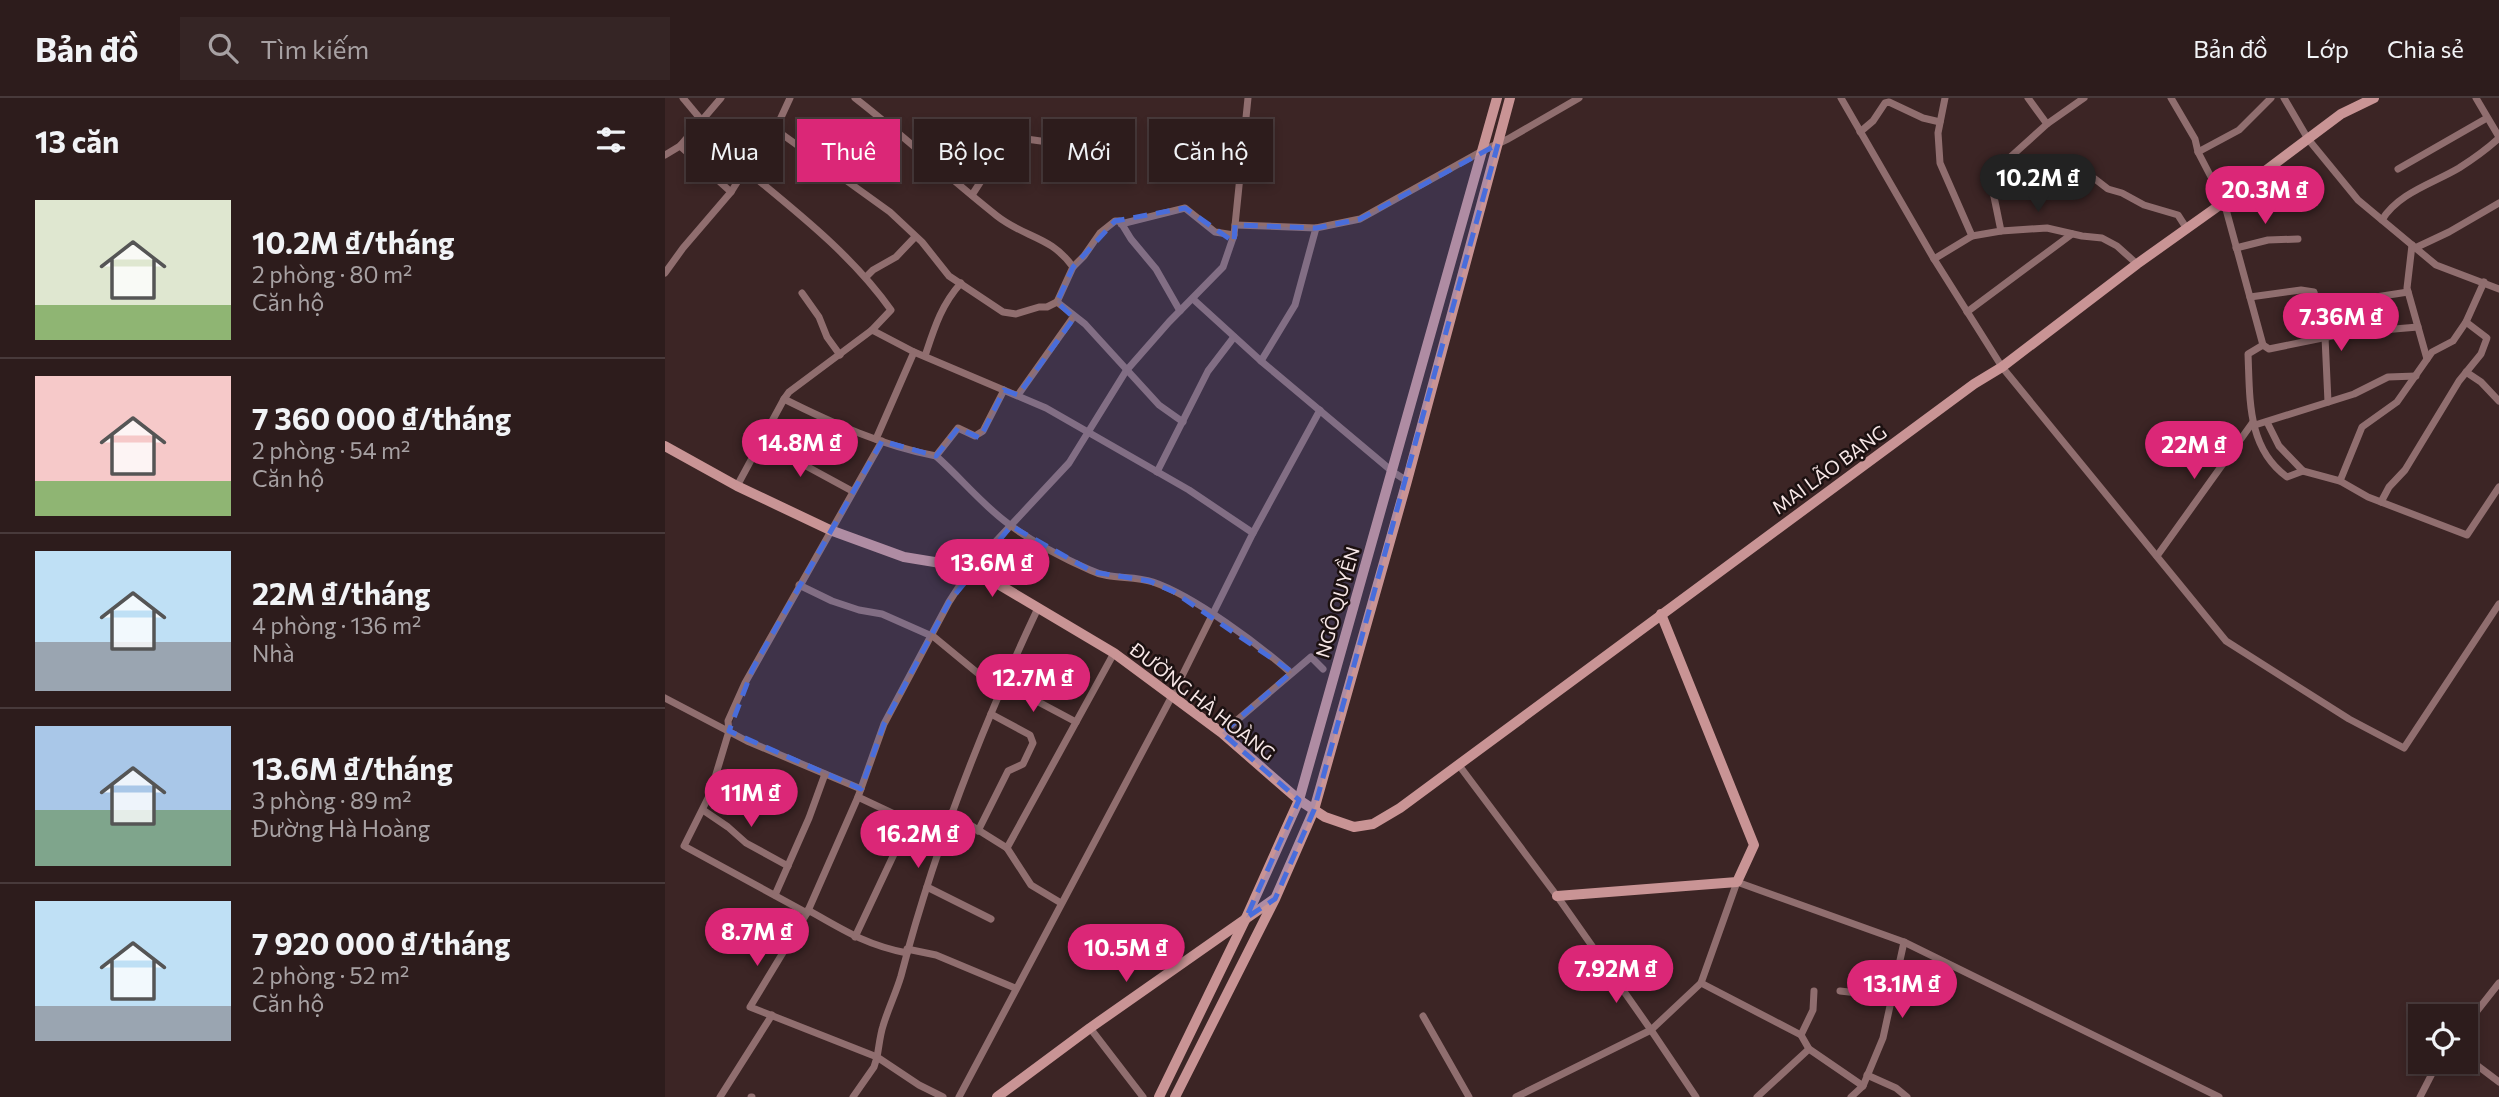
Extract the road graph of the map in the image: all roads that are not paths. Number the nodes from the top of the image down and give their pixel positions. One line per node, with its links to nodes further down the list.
1 (683, 98): 19 (street)
2 (721, 98): 20 (street)
3 (790, 98): 21 (street)
4 (855, 98): 40 (street)
5 (1248, 98): 45 (street)
6 (1497, 98): 32 (street, NGÔ QUYỀN)
7 (1510, 98): 30 (street, NGÔ QUYỀN)
8 (1579, 98): 30 (street)
9 (1841, 98): 24 (street)
10 (1945, 98): 22 (street)
11 (2028, 98): 23 (street)
12 (2084, 98): 23 (street)
13 (2171, 98): 33 (street)
14 (2271, 98): 33 (street)
15 (2284, 98): 27 (street)
16 (2374, 98): 27 (street, MAI LÃO BẠNG)
17 (2476, 98): 18 (street)
18 (2487, 118): 26 (street); 35 (street)
19 (700, 119)
20 (705, 119)
21 (780, 119)
22 (1940, 122): 24 (street); 51 (street)
23 (2047, 124): 48 (street)
24 (1860, 132): 56 (street)
25 (783, 135): 52 (street)
26 (2499, 137): 43 (street)
27 (2308, 139): 41 (street, MAI LÃO BẠNG); 43 (street)
28 (686, 140): 31 (street)
29 (1043, 141): 40 (street)
30 (1498, 144): 32 (street); 105 (street, NGÔ QUYỀN)
31 (680, 146): 34 (street); 39 (street)
32 (1482, 151): 46 (street); 104 (street, NGÔ QUYỀN)
33 (2198, 152): 41 (street)
34 (665, 155)
35 (2398, 169)
36 (2095, 180): 47 (street)
37 (738, 182): 39 (street)
38 (761, 182): 60 (street)
39 (731, 192): 59 (street)
40 (972, 195): 58 (street)
41 (2224, 202): 47 (street, MAI LÃO BẠNG); 55 (street)
42 (2499, 203): 54 (street)
43 (2382, 220): 54 (street)
44 (1121, 223): 50 (street); 58 (street); 70 (street)
45 (1235, 225): 46 (street); 50 (street)
46 (1316, 228): 83 (street)
47 (2187, 229): 57 (street, MAI LÃO BẠNG)
48 (2001, 231): 49 (street); 51 (street)
49 (2072, 234): 57 (street); 71 (street)
50 (1234, 235): 67 (street)
51 (1972, 236): 56 (street)
52 (915, 237): 60 (street); 62 (street)
53 (2298, 239): 55 (street)
54 (2414, 246): 61 (street); 64 (street)
55 (2236, 248): 66 (street)
56 (1934, 259): 71 (street)
57 (2137, 264): 84 (street, MAI LÃO BẠNG)
58 (1073, 267): 68 (street)
59 (665, 273)
60 (866, 277): 75 (street)
61 (2484, 282): 63 (street); 73 (street)
62 (961, 283): 68 (street); 81 (street)
63 (2499, 289)
64 (2408, 292): 69 (street); 74 (street)
65 (802, 293): 80 (street)
66 (2250, 297): 69 (street); 78 (street)
67 (1193, 299): 70 (street); 76 (street)
68 (1057, 302): 72 (street)
69 (2318, 306): 77 (street)
70 (1180, 311): 85 (street)
71 (1967, 312): 84 (street)
72 (1075, 316): 85 (street); 89 (street)
73 (2466, 322): 82 (street); 86 (street)
74 (2418, 327): 77 (street); 82 (street)
75 (872, 330): 79 (street); 80 (street)
76 (1234, 337): 83 (street); 94 (street)
77 (2325, 337): 78 (street); 92 (street)
78 (2263, 345): 96 (street)
79 (914, 352): 81 (street); 98 (street)
80 (840, 355): 90 (street)
81 (925, 356): 88 (street)
82 (2427, 359): 87 (street)
83 (1261, 361): 93 (street)
84 (2002, 367): 114 (street); 120 (street, MAI LÃO BẠNG)
85 (1126, 371): 94 (street); 97 (street)
86 (2466, 372): 91 (street); 110 (street)
87 (2416, 376): 92 (street); 106 (street)
88 (1004, 390): 89 (street); 101 (street)
89 (1018, 395): 97 (street)
90 (784, 399): 98 (street); 99 (street)
91 (2499, 401)
92 (2328, 402): 95 (street)
93 (1320, 410): 104 (street); 113 (street)
94 (1183, 422): 103 (street)
95 (2267, 422): 96 (street); 102 (street)
96 (2254, 424): 102 (street); 114 (street)
97 (1086, 433): 103 (street); 111 (street)
98 (879, 440): 101 (street); 109 (street)
99 (762, 442): 107 (street); 109 (street)
100 (665, 446): 107 (street, ĐƯỜNG HÀ HOÀNG)
101 (936, 456): 111 (street)
102 (2303, 471): 106 (street)
103 (1157, 472): 113 (street)
104 (1393, 472): 105 (street); 135 (street, NGÔ QUYỀN)
105 (1407, 481): 137 (street, NGÔ QUYỀN)
106 (2340, 481): 110 (street)
107 (737, 486): 112 (street, ĐƯỜNG HÀ HOÀNG)
108 (2499, 487): 110 (street)
109 (852, 491): 112 (street)
110 (2381, 502)
111 (1011, 526): 115 (street); 119 (street)
112 (830, 530): 115 (street, ĐƯỜNG HÀ HOÀNG); 116 (street)
113 (1252, 533): 119 (street)
114 (2157, 556): 117 (street)
115 (971, 568): 118 (street, ĐƯỜNG HÀ HOÀNG); 121 (street)
116 (799, 585): 121 (street); 130 (street)
117 (2499, 604)
118 (1038, 608): 122 (street, ĐƯỜNG HÀ HOÀNG); 125 (street)
119 (1212, 614): 124 (street); 126 (street)
120 (1661, 614): 132 (street, MAI LÃO BẠNG); 144 (street)
121 (931, 635): 125 (street); 134 (street)
122 (1114, 653): 126 (street, ĐƯỜNG HÀ HOÀNG); 129 (street)
123 (1323, 669): 124 (street)
124 (1291, 673): 131 (street)
125 (1002, 685): 128 (street); 129 (street)
126 (1172, 696): 131 (street, ĐƯỜNG HÀ HOÀNG); 149 (street)
127 (665, 698): 130 (street)
128 (991, 714): 138 (street); 140 (street)
129 (1076, 722): 142 (street)
130 (729, 731): 133 (street); 136 (street)
131 (1222, 733): 135 (street, ĐƯỜNG HÀ HOÀNG)
132 (1458, 764): 137 (street, MAI LÃO BẠNG); 147 (street)
133 (825, 774): 134 (street); 143 (street)
134 (859, 793): 139 (street); 150 (street)
135 (1299, 800): 137 (street, MAI LÃO BẠNG); 151 (street, NGÔ QUYỀN)
136 (703, 810): 143 (street); 146 (street)
137 (1314, 810): 148 (street, NGÔ QUYỀN)
138 (951, 813): 140 (street); 141 (street)
139 (906, 820): 141 (street); 153 (street)
140 (978, 831): 142 (street)
141 (943, 837): 145 (street)
142 (1007, 848): 149 (street)
143 (788, 866): 146 (street)
144 (1737, 882): 147 (street); 154 (street); 156 (street)
145 (927, 887): 152 (street); 155 (street)
146 (775, 895): 150 (street)
147 (1557, 896): 168 (street)
148 (1275, 899): 151 (street); 184 (street, NGÔ QUYỀN)
149 (1061, 903): 158 (street)
150 (808, 911): 153 (street); 165 (street)
151 (1246, 918): 167 (street); 183 (street, NGÔ QUYỀN)
152 (991, 919)
153 (855, 937): 155 (street)
154 (1904, 942): 162 (street); 191 (street)
155 (907, 951): 158 (street); 171 (street)
156 (1701, 983): 168 (street); 169 (street)
157 (2499, 984): 161 (street)
158 (1015, 988): 180 (street)
159 (1814, 991): 169 (street)
160 (1840, 991): 162 (street)
161 (2489, 995): 163 (street); 164 (street)
162 (1893, 998): 174 (street)
163 (2499, 1001)
164 (2478, 1009)
165 (772, 1015): 171 (street); 177 (street)
166 (1423, 1016): 185 (street)
167 (1090, 1028): 181 (street); 182 (street)
168 (1651, 1030): 186 (street); 187 (street)
169 (1801, 1035): 170 (street)
170 (1809, 1049): 176 (street); 188 (street)
171 (877, 1057): 178 (street); 179 (street)
172 (2478, 1066): 175 (street)
173 (2432, 1074): 192 (street)
174 (1867, 1075): 176 (street); 190 (street)
175 (2499, 1082)
176 (1863, 1086): 189 (street)
177 (720, 1097)
178 (853, 1097)
179 (943, 1097)
180 (959, 1097)
181 (997, 1097)
182 (1143, 1097)
183 (1159, 1097)
184 (1175, 1097)
185 (1469, 1097)
186 (1516, 1097)
187 (1696, 1097)
188 (1756, 1097)
189 (1851, 1097)
190 (1907, 1097)
191 (2218, 1097)
192 (2420, 1097)

